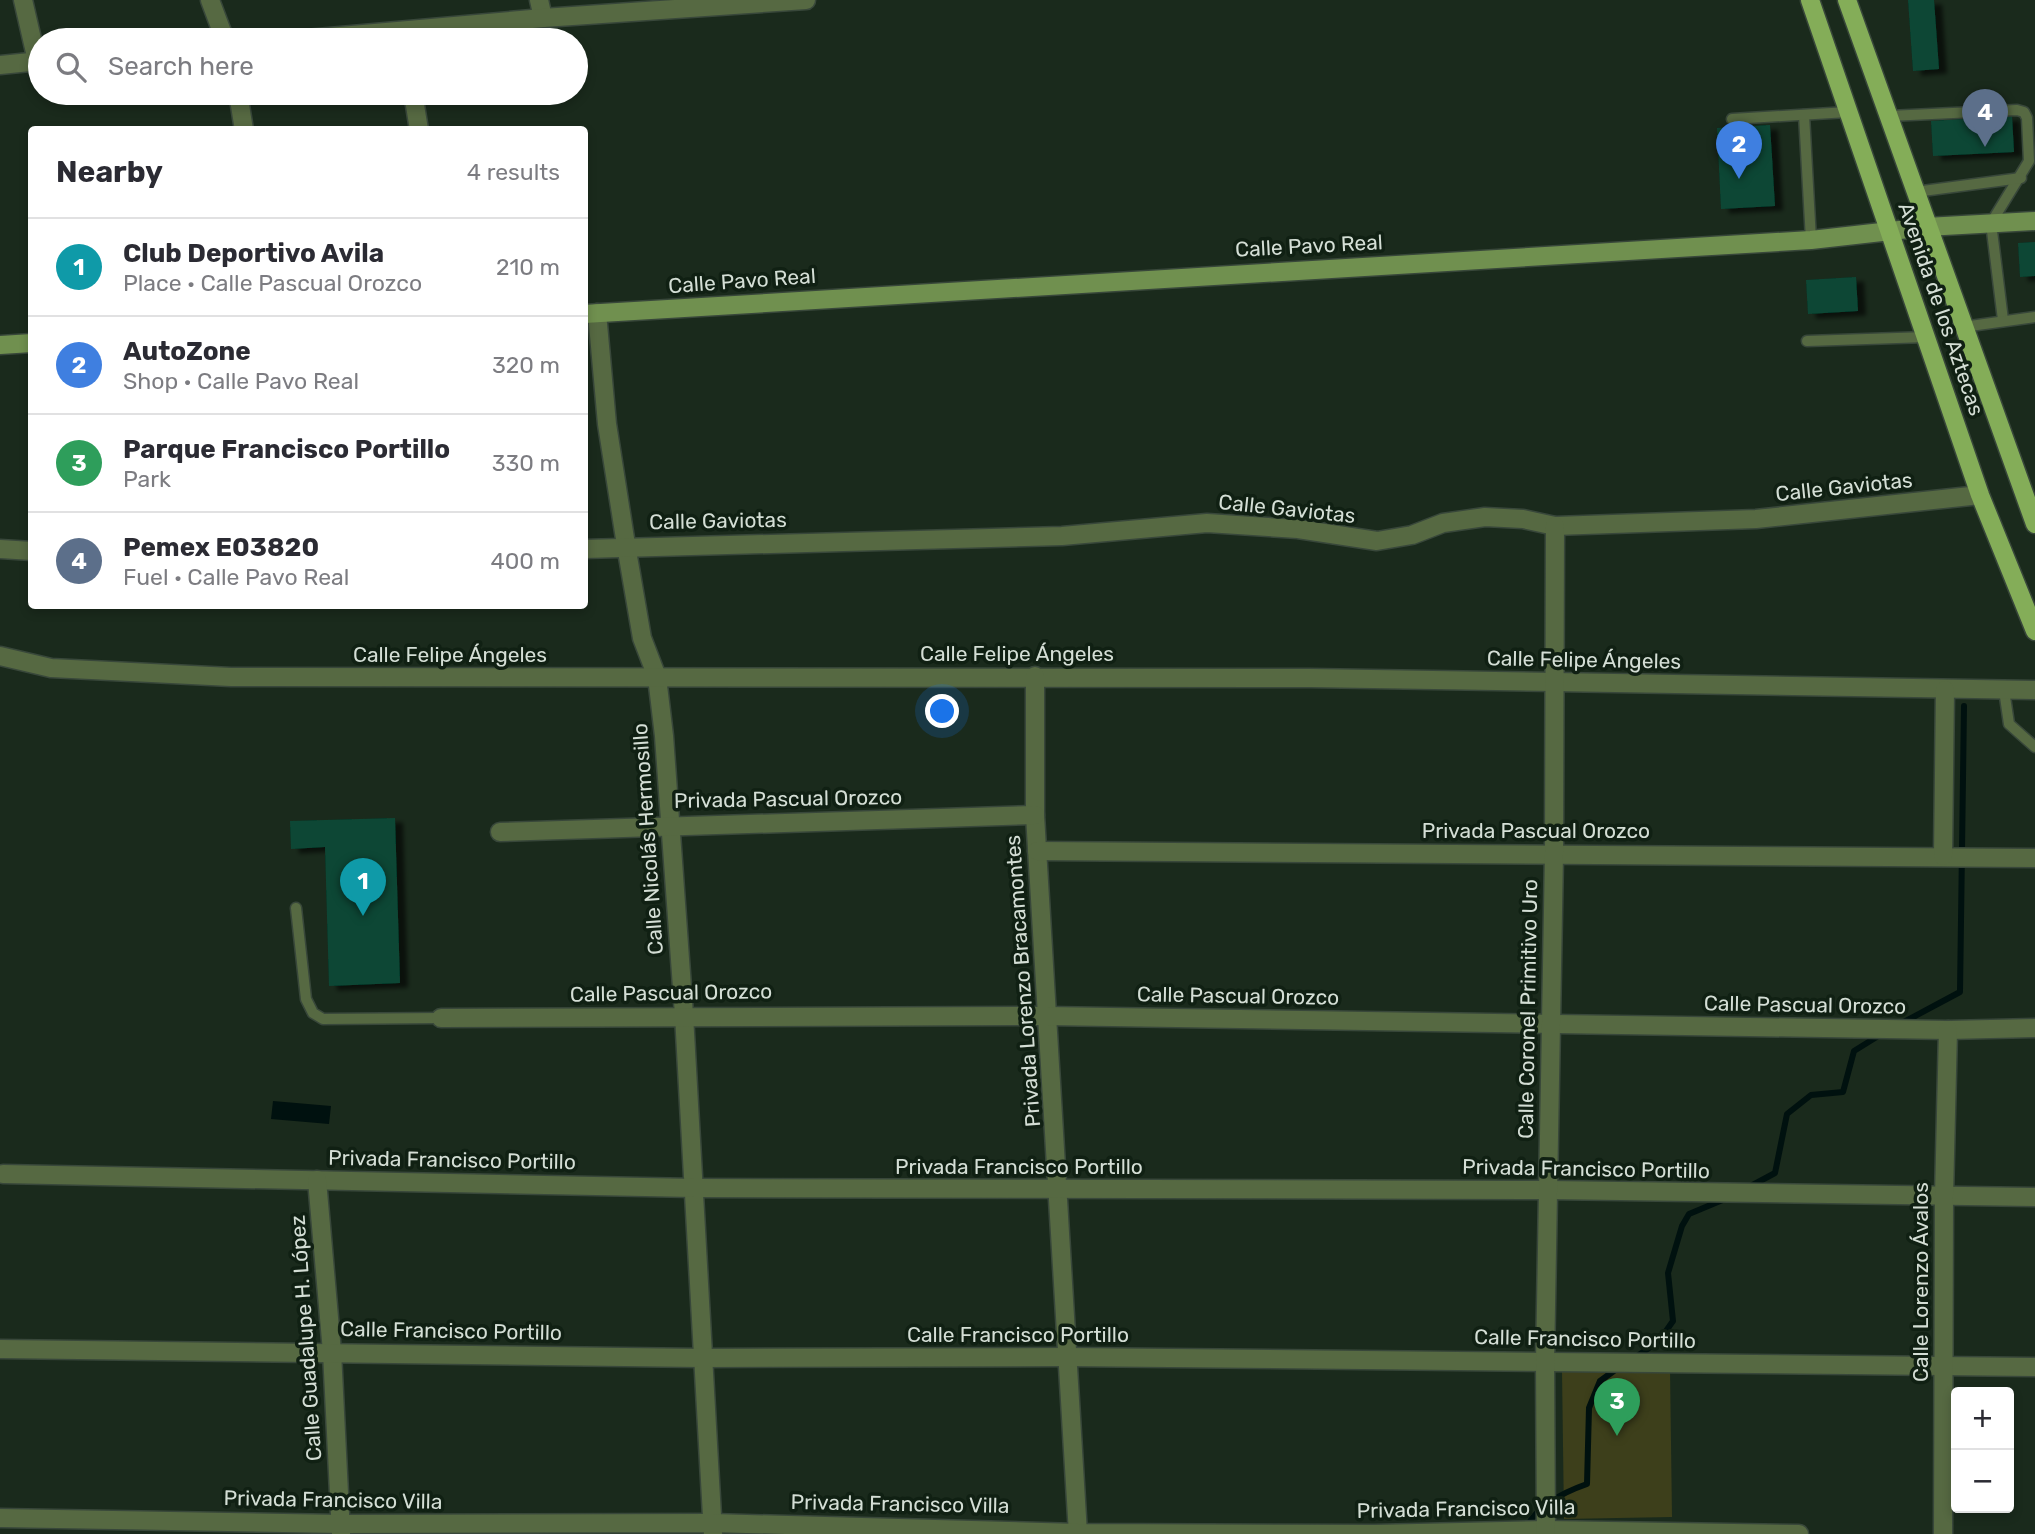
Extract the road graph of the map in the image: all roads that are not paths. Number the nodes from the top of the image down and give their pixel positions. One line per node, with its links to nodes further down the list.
1 (23, 0): 7 (street)
2 (210, 0): 8 (street)
3 (806, 0): 6 (street)
4 (1810, 0): 14 (main road, Avenida de los Aztecas)
5 (1847, 0): 16 (main road, Avenida de los Aztecas)
6 (541, 9): 9 (street)
7 (30, 28)
8 (220, 28)
9 (439, 28)
10 (28, 62): 11 (street)
11 (0, 65)
12 (240, 105): 18 (street)
13 (414, 105): 19 (street)
14 (1848, 112): 15 (lane); 25 (main road, Avenida de los Aztecas)
15 (1804, 115): 17 (lane); 26 (lane)
16 (1889, 116): 20 (lane); 21 (main road, Avenida de los Aztecas)
17 (1732, 118)
18 (243, 126)
19 (418, 126)
20 (2021, 178): 21 (lane); 23 (lane)
21 (1914, 192): 24 (main road, Avenida de los Aztecas)
22 (2035, 221): 23 (street, Calle Pavo Real)
23 (1992, 223): 24 (street, Calle Pavo Real); 29 (lane)
24 (1926, 227): 25 (street, Calle Pavo Real); 30 (main road, Avenida de los Aztecas)
25 (1892, 230): 26 (street, Calle Pavo Real); 31 (main road, Avenida de los Aztecas)
26 (1811, 240): 27 (street, Calle Pavo Real)
27 (591, 314): 38 (street, Calle Nicolás Hermosillo)
28 (2035, 317): 29 (lane)
29 (2003, 320): 30 (lane)
30 (1963, 327): 36 (main road, Avenida de los Aztecas)
31 (1927, 337): 32 (lane); 35 (main road, Avenida de los Aztecas)
32 (1807, 341)
33 (28, 343): 34 (street)
34 (0, 345)
35 (1980, 495): 37 (street, Calle Gaviotas); 42 (main road, Avenida de los Aztecas)
36 (2034, 521)
37 (1555, 526): 38 (street, Calle Gaviotas); 46 (street, Calle Coronel Primitivo Uro)
38 (626, 545): 39 (street, Calle Gaviotas); 44 (street, Calle Nicolás Hermosillo)
39 (588, 548)
40 (0, 549): 41 (street)
41 (28, 551)
42 (2035, 631)
43 (0, 656): 44 (street, Calle Felipe Ángeles)
44 (657, 677): 45 (street, Calle Felipe Ángeles); 52 (street, Calle Nicolás Hermosillo)
45 (1035, 677): 46 (street, Calle Felipe Ángeles); 51 (street, Privada Lorenzo Bracamontes)
46 (1555, 683): 47 (street, Calle Felipe Ángeles); 55 (street, Calle Coronel Primitivo Uro)
47 (1945, 690): 48 (street, Calle Felipe Ángeles); 56 (street)
48 (2004, 690): 49 (street, Calle Felipe Ángeles); 50 (lane)
49 (2035, 690)
50 (2035, 747)
51 (1035, 816): 52 (street, Privada Pascual Orozco); 54 (street, Privada Lorenzo Bracamontes)
52 (671, 824): 53 (street, Privada Pascual Orozco); 59 (street, Calle Nicolás Hermosillo)
53 (500, 832)
54 (1037, 850): 55 (street, Privada Pascual Orozco); 60 (street, Privada Lorenzo Bracamontes)
55 (1554, 854): 56 (street, Privada Pascual Orozco); 62 (street, Calle Coronel Primitivo Uro)
56 (1943, 856): 57 (street, Privada Pascual Orozco)
57 (2035, 858)
58 (296, 908): 61 (lane)
59 (684, 1015): 60 (street, Calle Pascual Orozco); 61 (street, Calle Pascual Orozco); 67 (street, Calle Nicolás Hermosillo)
60 (1046, 1016): 62 (street, Calle Pascual Orozco); 69 (street, Privada Lorenzo Bracamontes)
61 (441, 1018)
62 (1551, 1023): 64 (street, Calle Pascual Orozco); 68 (street, Calle Coronel Primitivo Uro)
63 (2035, 1028): 64 (street, Calle Pascual Orozco)
64 (1948, 1030): 70 (street, Calle Lorenzo Ávalos)
65 (3, 1174): 66 (street, Privada Francisco Portillo)
66 (317, 1180): 67 (street, Privada Francisco Portillo); 73 (street, Calle Guadalupe H. López)
67 (694, 1188): 69 (street, Privada Francisco Portillo); 75 (street, Calle Nicolás Hermosillo)
68 (1548, 1190): 69 (street, Privada Francisco Portillo); 70 (street, Privada Francisco Portillo); 76 (street, Calle Coronel Primitivo Uro)
69 (1059, 1191): 74 (street, Privada Lorenzo Bracamontes)
70 (1944, 1196): 71 (street, Privada Francisco Portillo); 77 (street, Calle Lorenzo Ávalos)
71 (2035, 1197)
72 (0, 1349): 73 (street, Calle Francisco Portillo)
73 (332, 1352): 75 (street, Calle Francisco Portillo); 80 (street, Calle Guadalupe H. López)
74 (1067, 1357): 75 (street, Calle Francisco Portillo); 76 (street, Calle Francisco Portillo); 83 (street, Privada Lorenzo Bracamontes)
75 (701, 1358): 81 (street, Calle Nicolás Hermosillo)
76 (1545, 1362): 77 (street, Calle Francisco Portillo); 82 (street, Calle Coronel Primitivo Uro)
77 (1943, 1366): 78 (street, Calle Francisco Portillo); 85 (street, Calle Lorenzo Ávalos)
78 (2035, 1367)
79 (0, 1518): 80 (street, Privada Francisco Villa)
80 (341, 1529): 81 (street, Privada Francisco Villa)
81 (713, 1529): 83 (street, Privada Francisco Villa)
82 (1546, 1532): 83 (street, Privada Francisco Villa); 84 (street, Privada Francisco Villa)
83 (1078, 1533)
84 (1799, 1534)
85 (1943, 1534)

